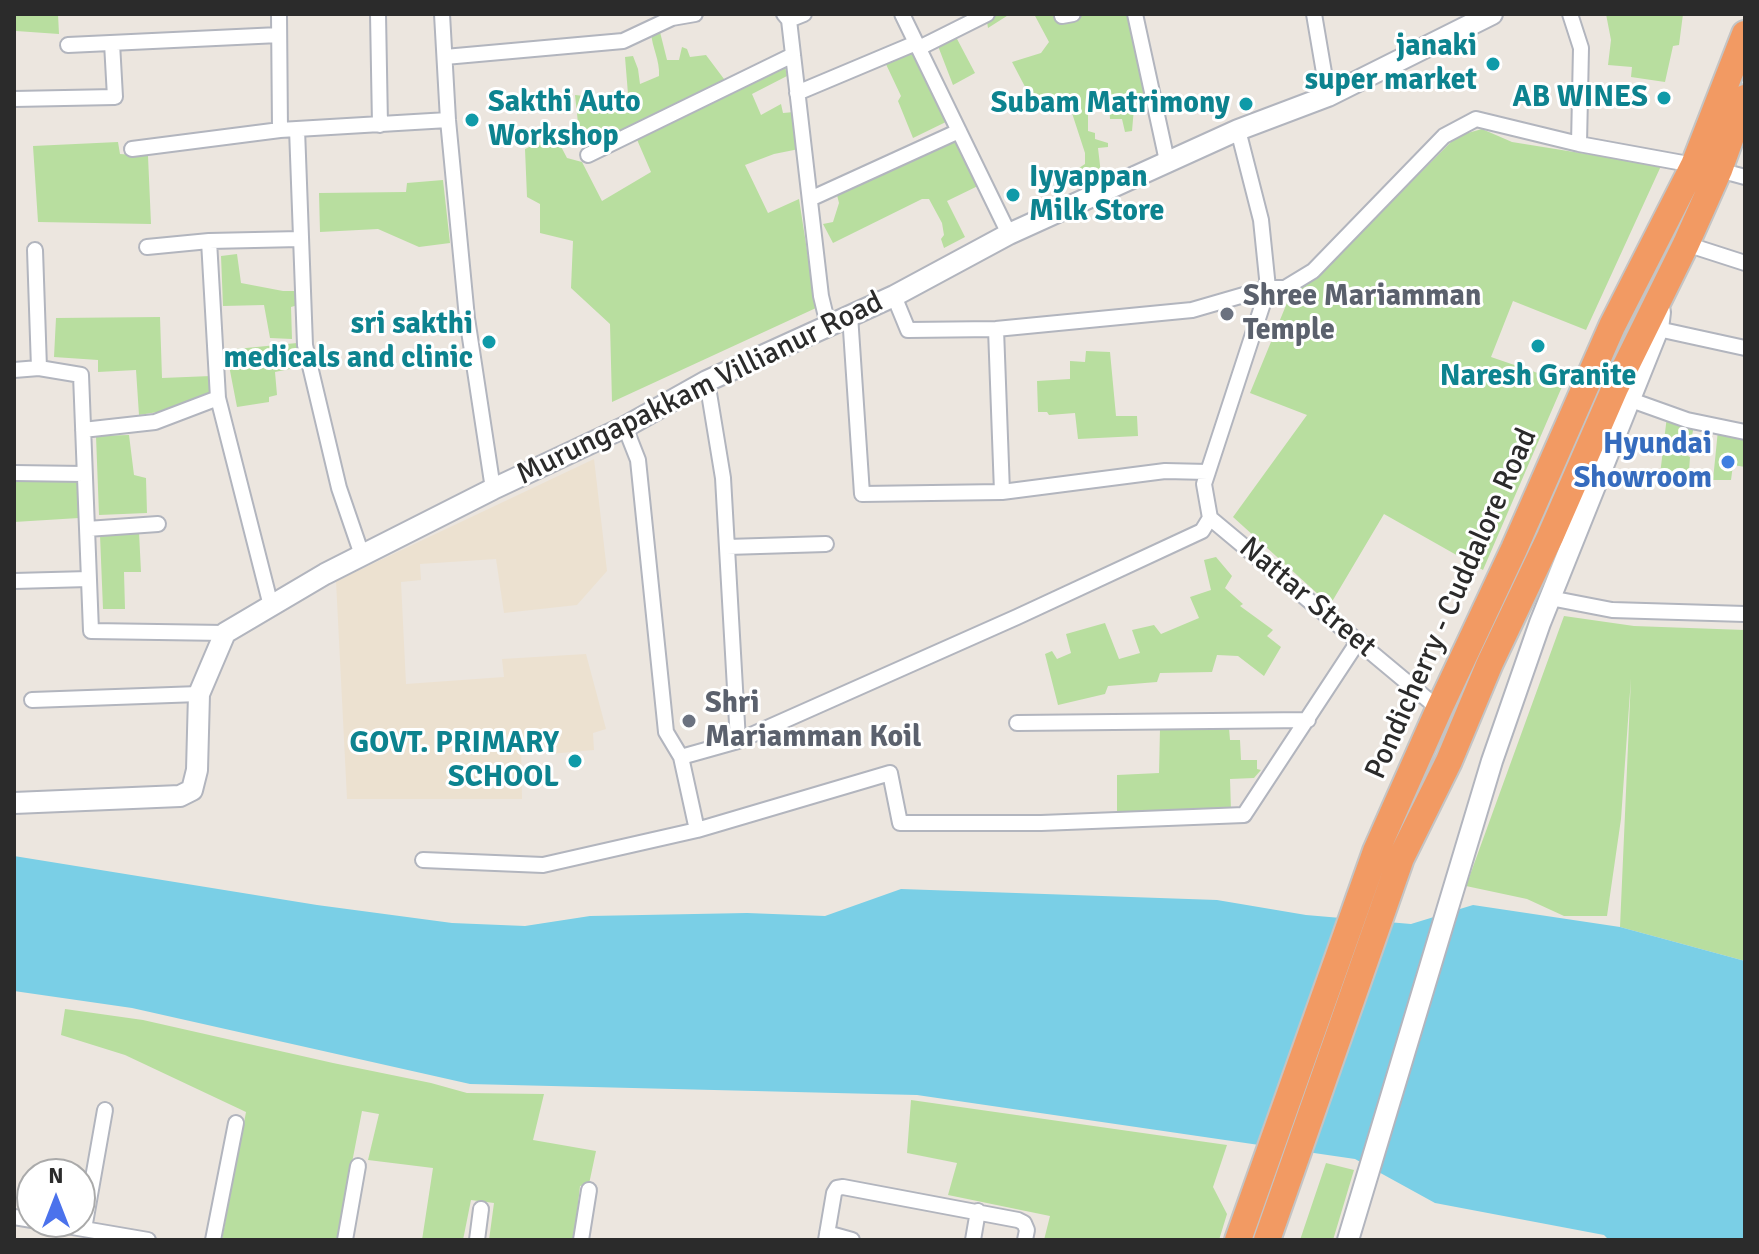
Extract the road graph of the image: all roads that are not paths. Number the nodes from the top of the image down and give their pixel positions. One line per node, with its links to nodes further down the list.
1 (279, 14): 15 (street)
2 (378, 14): 26 (street)
3 (442, 14): 20 (street)
4 (695, 14): 20 (street)
5 (804, 14): 12 (street)
6 (902, 14): 18 (street)
7 (987, 14): 18 (street)
8 (1135, 14): 34 (street)
9 (1314, 14): 22 (street)
10 (1492, 14): 13 (main road, Murungapakkam Villianur Road)
11 (1570, 14): 31 (street)
12 (787, 17): 19 (street)
13 (1459, 22): 22 (main road, Murungapakkam Villianur Road)
14 (1745, 34): 35 (highway, Pondicherry - Cuddalore Road)
15 (279, 35): 16 (street); 28 (street)
16 (112, 43): 17 (street); 24 (street)
17 (68, 45)
18 (918, 45): 21 (street); 30 (street)
19 (793, 55): 21 (street); 33 (street)
20 (445, 57): 25 (street)
21 (797, 93): 37 (street)
22 (1328, 96): 29 (main road, Murungapakkam Villianur Road)
23 (1745, 98): 35 (highway, Pondicherry - Cuddalore Road)
24 (14, 99)
25 (448, 120): 26 (street); 64 (street)
26 (380, 125): 27 (street)
27 (297, 129): 28 (street); 39 (street)
28 (280, 130): 32 (street)
29 (1238, 130): 34 (main road, Murungapakkam Villianur Road); 45 (street)
30 (959, 131): 37 (street); 38 (street)
31 (1579, 144): 35 (street); 45 (street)
32 (132, 149)
33 (588, 155)
34 (1167, 161): 38 (main road, Murungapakkam Villianur Road)
35 (1706, 167): 36 (street); 41 (highway, Pondicherry - Cuddalore Road); 81 (highway, Pondicherry - Cuddalore Road)
36 (1745, 177)
37 (810, 199): 49 (street)
38 (1009, 234): 47 (main road, Murungapakkam Villianur Road)
39 (300, 239): 40 (street); 71 (street)
40 (209, 241): 42 (street); 56 (street)
41 (1686, 244): 44 (street); 46 (highway, Pondicherry - Cuddalore Road)
42 (147, 247)
43 (35, 250): 53 (street)
44 (1745, 263)
45 (1268, 288): 50 (street); 61 (street)
46 (1663, 293): 51 (main road); 88 (highway, Pondicherry - Cuddalore Road)
47 (894, 296): 48 (main road, Murungapakkam Villianur Road); 50 (street)
48 (850, 315): 49 (main road, Murungapakkam Villianur Road); 65 (street)
49 (828, 325): 55 (main road, Murungapakkam Villianur Road)
50 (996, 329): 65 (street)
51 (1658, 329): 52 (street); 57 (main road)
52 (1745, 348)
53 (39, 368): 54 (street); 59 (street)
54 (14, 370)
55 (707, 381): 58 (main road, Murungapakkam Villianur Road); 70 (street)
56 (218, 398): 59 (street); 75 (street)
57 (1631, 400): 60 (street); 74 (main road)
58 (625, 427): 64 (main road, Murungapakkam Villianur Road); 85 (street)
59 (83, 430): 63 (street)
60 (1745, 432)
61 (1208, 472): 65 (street); 66 (street)
62 (14, 473): 63 (street)
63 (84, 474): 68 (street)
64 (493, 489): 71 (main road, Murungapakkam Villianur Road)
65 (1002, 492)
66 (1210, 518): 78 (street, Nattar Street); 84 (street)
67 (158, 524): 68 (street)
68 (87, 529): 72 (street)
69 (826, 544): 70 (street)
70 (727, 547): 84 (street)
71 (362, 555): 75 (main road, Murungapakkam Villianur Road)
72 (89, 579): 73 (street); 77 (street)
73 (14, 581)
74 (1550, 598): 76 (street); 109 (main road)
75 (271, 606): 77 (main road, Murungapakkam Villianur Road)
76 (1745, 614)
77 (225, 633): 79 (main road)
78 (1359, 640): 81 (street, Nattar Street); 82 (street)
79 (199, 694): 80 (street); 86 (main road)
80 (32, 700)
81 (1439, 709): 88 (highway, Pondicherry - Cuddalore Road)
82 (1308, 720): 83 (street); 87 (street)
83 (1017, 723)
84 (738, 741): 85 (street)
85 (681, 757): 87 (street)
86 (14, 803)
87 (697, 830): 89 (street)
88 (1388, 854): 107 (highway); 108 (highway)
89 (423, 860)
90 (105, 1110): 92 (street)
91 (236, 1123): 100 (street)
92 (96, 1161)
93 (358, 1166): 101 (street)
94 (589, 1190): 103 (street)
95 (481, 1209): 102 (street)
96 (978, 1211): 98 (street); 105 (street); 106 (street)
97 (96, 1231): 99 (street)
98 (826, 1237): 104 (street)
99 (148, 1240)
100 (213, 1240)
101 (345, 1240)
102 (477, 1240)
103 (581, 1240)
104 (852, 1240)
105 (973, 1240)
106 (1025, 1240)
107 (1238, 1240)
108 (1267, 1240)
109 (1348, 1240)

